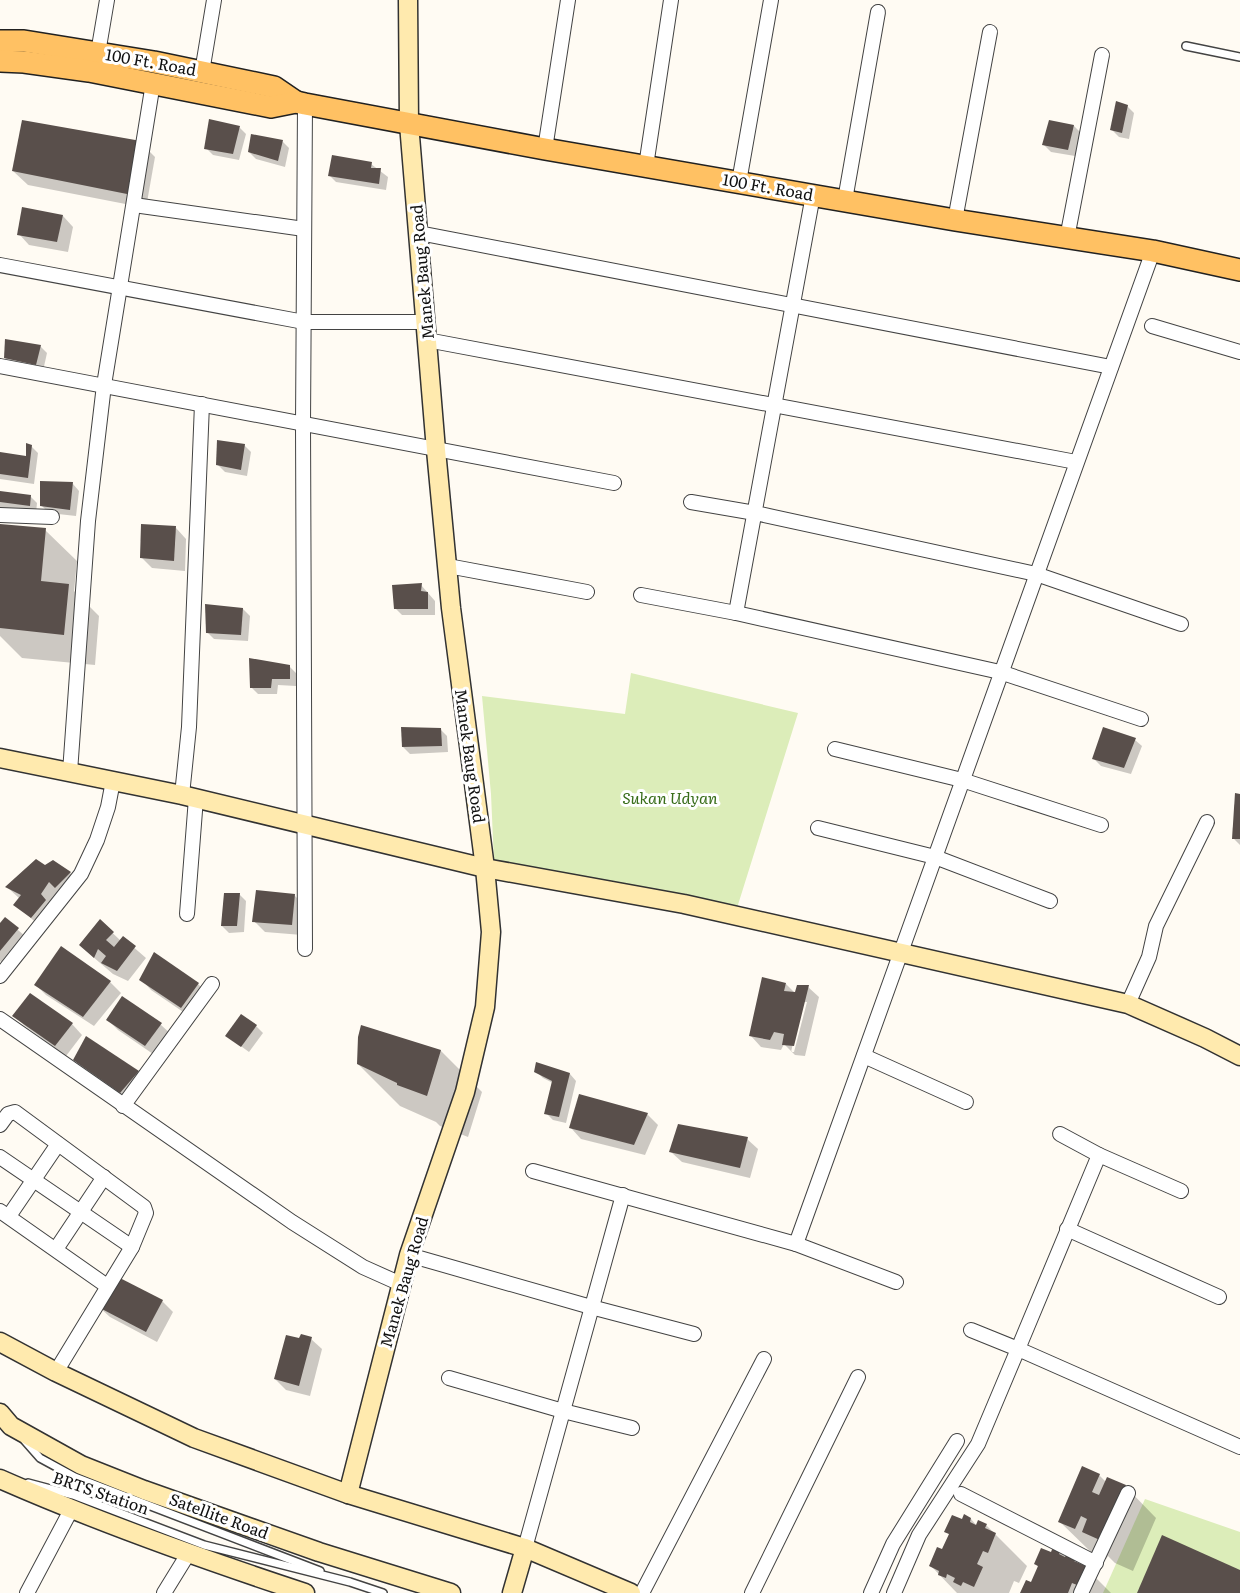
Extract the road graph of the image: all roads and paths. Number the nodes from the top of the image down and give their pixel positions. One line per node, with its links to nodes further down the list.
1 (107, 0): 11 (street)
2 (214, 0): 15 (street)
3 (408, 0): 18 (street, Manek Baug Road)
4 (568, 0): 19 (street)
5 (671, 0): 20 (street)
6 (771, 0): 21 (street)
7 (878, 12): 23 (street)
8 (990, 32): 25 (street)
9 (0, 41): 11 (main road, 100 Ft. Road)
10 (1186, 45): 13 (lane)
11 (98, 53): 15 (main road, 100 Ft. Road)
12 (1102, 55): 28 (street)
13 (1240, 57)
14 (0, 61): 16 (main road, 100 Ft. Road)
15 (202, 72): 17 (main road, 100 Ft. Road)
16 (153, 83): 17 (main road, 100 Ft. Road); 24 (street)
17 (300, 103): 18 (main road, 100 Ft. Road); 26 (street)
18 (409, 124): 19 (main road, 100 Ft. Road); 27 (street, Manek Baug Road)
19 (545, 149): 20 (main road, 100 Ft. Road)
20 (646, 166): 21 (main road, 100 Ft. Road)
21 (739, 182): 22 (main road, 100 Ft. Road)
22 (813, 195): 23 (main road, 100 Ft. Road); 33 (street)
23 (845, 200): 25 (main road, 100 Ft. Road)
24 (134, 205): 26 (street); 32 (street)
25 (955, 220): 28 (main road, 100 Ft. Road)
26 (304, 229): 34 (street)
27 (419, 233): 33 (street); 35 (street, Manek Baug Road)
28 (1067, 238): 29 (main road, 100 Ft. Road)
29 (1153, 251): 31 (main road, 100 Ft. Road); 40 (street)
30 (0, 265): 32 (street)
31 (1240, 270)
32 (120, 287): 34 (street); 41 (street)
33 (793, 305): 40 (street); 43 (street)
34 (304, 322): 35 (street); 44 (street)
35 (426, 322): 37 (street, Manek Baug Road)
36 (1152, 326): 38 (street)
37 (427, 340): 43 (street); 45 (street, Manek Baug Road)
38 (1240, 352)
39 (0, 366): 41 (street)
40 (1111, 367): 46 (street)
41 (104, 385): 42 (street); 62 (street)
42 (202, 404): 44 (street); 65 (street)
43 (774, 405): 46 (street); 49 (street)
44 (303, 424): 45 (street); 67 (street)
45 (436, 450): 47 (street); 52 (street, Manek Baug Road)
46 (1076, 462): 53 (street)
47 (614, 483)
48 (691, 502): 49 (street)
49 (755, 513): 53 (street); 56 (street)
50 (0, 514): 51 (street)
51 (52, 517)
52 (448, 566): 54 (street); 71 (street, Manek Baug Road)
53 (1036, 574): 57 (street); 58 (street)
54 (587, 592)
55 (641, 595): 56 (street)
56 (736, 613): 58 (street)
57 (1181, 624)
58 (1000, 672): 59 (street); 63 (street)
59 (1141, 719)
60 (835, 749): 63 (street)
61 (0, 758): 62 (street)
62 (70, 772): 64 (street)
63 (962, 780): 68 (street); 70 (street)
64 (113, 781): 65 (street); 76 (street)
65 (189, 796): 67 (street); 73 (street)
66 (1207, 822): 78 (street)
67 (306, 824): 71 (street); 74 (street)
68 (1101, 825)
69 (818, 828): 70 (street)
70 (935, 857): 72 (street); 75 (street)
71 (485, 868): 75 (street); 100 (street, Manek Baug Road)
72 (1050, 901)
73 (187, 914)
74 (305, 949)
75 (901, 953): 78 (street); 80 (street)
76 (0, 976)
77 (212, 984): 83 (street)
78 (1128, 1004): 81 (street)
79 (0, 1019): 83 (street)
80 (864, 1056): 82 (street); 97 (street)
81 (1240, 1056)
82 (966, 1102)
83 (123, 1106): 102 (street)
84 (0, 1125): 86 (street)
85 (1060, 1134): 87 (street)
86 (58, 1144): 90 (street); 91 (street)
87 (1100, 1155): 92 (street); 96 (street)
88 (0, 1157): 91 (street)
89 (533, 1171): 93 (street)
90 (104, 1177): 94 (street); 98 (street)
91 (33, 1180): 94 (street); 95 (street)
92 (1180, 1191)
93 (623, 1195): 97 (street); 105 (street)
94 (81, 1212): 98 (street); 99 (street)
95 (4, 1214): 99 (street)
96 (1067, 1229): 104 (street); 109 (street)
97 (796, 1245): 101 (street)
98 (132, 1247): 103 (street)
99 (56, 1249): 103 (street)
100 (408, 1255): 102 (street, Manek Baug Road); 105 (street)
101 (896, 1282)
102 (401, 1284): 122 (street, Manek Baug Road)
103 (107, 1286): 111 (street)
104 (1219, 1297)
105 (591, 1308): 107 (street); 114 (street)
106 (971, 1330): 109 (street)
107 (694, 1334)
108 (0, 1342): 111 (street)
109 (1018, 1349): 118 (street); 139 (street)
110 (764, 1359): 136 (street)
111 (56, 1372): 122 (street)
112 (858, 1377): 137 (street)
113 (449, 1378): 114 (street)
114 (563, 1411): 116 (street); 125 (street)
115 (6, 1420): 128 (lane, BRTS Station); 133 (street, Satellite Road)
116 (632, 1428)
117 (957, 1441): 138 (street)
118 (1240, 1447)
119 (0, 1474): 128 (lane, BRTS Station)
120 (0, 1479): 124 (street)
121 (1128, 1492): 127 (street)
122 (348, 1494): 125 (street)
123 (961, 1494): 127 (street)
124 (71, 1510): 126 (street); 129 (street)
125 (525, 1548): 134 (street); 135 (street)
126 (188, 1554): 130 (street); 131 (street)
127 (1096, 1563): 140 (street)
128 (350, 1582): 132 (lane)
129 (27, 1593)
130 (164, 1593)
131 (305, 1593)
132 (383, 1593)
133 (451, 1593)
134 (512, 1593)
135 (631, 1593)
136 (642, 1593)
137 (752, 1593)
138 (872, 1593)
139 (894, 1593)
140 (1082, 1593)

